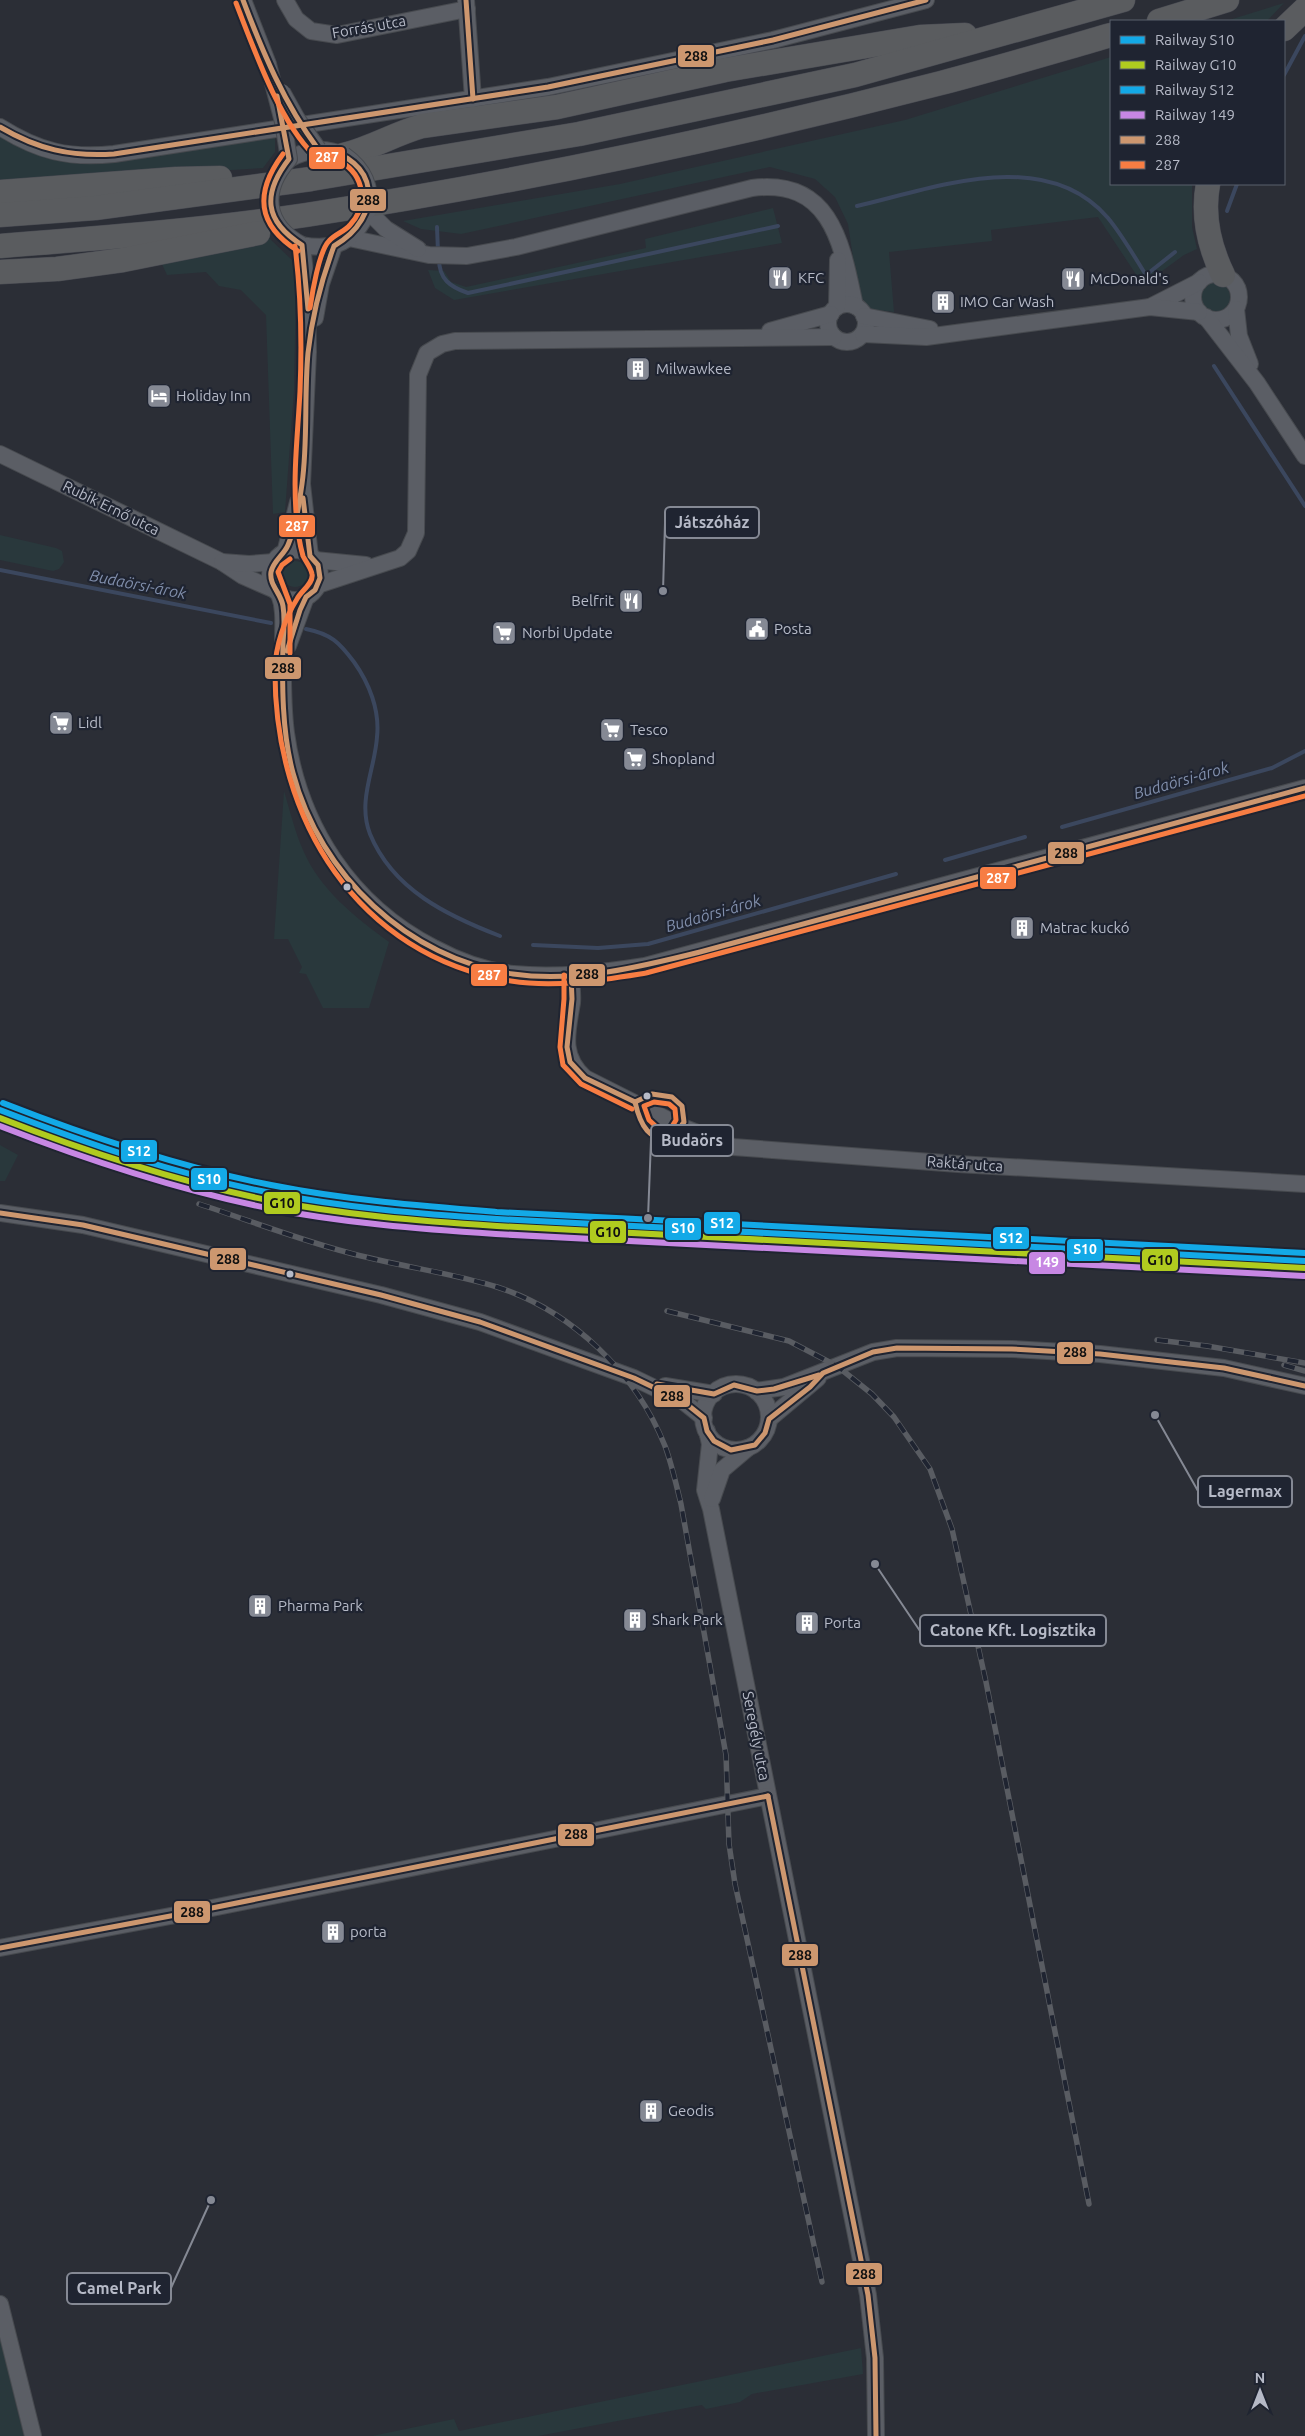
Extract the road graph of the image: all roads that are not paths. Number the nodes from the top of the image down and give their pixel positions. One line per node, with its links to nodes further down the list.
1 (244, 0): 12 (street)
2 (285, 0): 6 (street, Forrás utca)
3 (926, 0): 13 (street)
4 (1123, 0): 10 (highway)
5 (1227, 0): 8 (highway)
6 (467, 5): 13 (street)
7 (1305, 9): 9 (highway)
8 (1161, 20)
9 (1285, 29)
10 (1009, 33): 16 (highway); 18 (highway)
11 (1110, 35): 23 (highway)
12 (268, 64): 15 (street, bridge); 17 (street, bridge)
13 (473, 98): 14 (street)
14 (0, 127)
15 (318, 149): 16 (street); 17 (street)
16 (344, 155): 21 (street, bridge)
17 (289, 159): 26 (street, bridge)
18 (311, 179): 20 (highway); 22 (highway)
19 (1208, 185): 32 (highway)
20 (0, 192)
21 (368, 211): 25 (street); 29 (street)
22 (0, 215)
23 (304, 215): 27 (highway); 30 (highway)
24 (836, 234): 29 (street); 37 (street); 38 (street)
25 (350, 238): 28 (street); 29 (street)
26 (302, 245): 28 (street); 44 (street)
27 (0, 246)
28 (334, 246): 44 (street)
29 (429, 255)
30 (57, 269): 31 (highway); 34 (highway)
31 (0, 272)
32 (1223, 275): 33 (street); 36 (street)
33 (1199, 282): 35 (street); 39 (street)
34 (0, 284)
35 (1150, 307): 39 (street); 40 (street)
36 (1236, 309): 39 (street); 45 (street)
37 (834, 311): 38 (street); 42 (street); 43 (street)
38 (860, 311): 40 (street); 41 (street)
39 (1203, 315): 45 (street)
40 (954, 333): 41 (street)
41 (863, 334): 43 (street)
42 (748, 336): 43 (street); 52 (street)
43 (834, 337)
44 (308, 352): 48 (street)
45 (1257, 383): 47 (street)
46 (0, 454): 51 (street, Rubik Ernő utca)
47 (1305, 456)
48 (302, 484): 49 (street); 50 (street)
49 (280, 557): 50 (street); 51 (street, Rubik Ernő utca); 54 (street)
50 (313, 558): 52 (street); 53 (street)
51 (222, 562): 54 (street, Rubik Ernő utca)
52 (376, 565): 53 (street)
53 (318, 585): 55 (street)
54 (277, 592): 55 (street); 56 (street)
55 (306, 597): 56 (street)
56 (283, 663): 58 (street)
57 (1305, 788): 58 (street)
58 (571, 975): 59 (street, Raktár utca)
59 (1305, 1184)
60 (0, 1213): 62 (street)
61 (823, 1373): 63 (street); 64 (street); 66 (street)
62 (634, 1378): 65 (street); 67 (street)
63 (1305, 1386)
64 (756, 1391): 65 (street); 66 (street)
65 (714, 1394): 67 (street)
66 (769, 1419): 68 (street)
67 (705, 1425): 68 (street); 69 (street, Seregély utca)
68 (748, 1448): 69 (street, Seregély utca)
69 (711, 1509): 70 (street, Seregély utca)
70 (768, 1796): 71 (street); 74 (street, Seregély utca)
71 (0, 1948)
72 (0, 2304): 73 (street)
73 (33, 2436)
74 (876, 2436)

